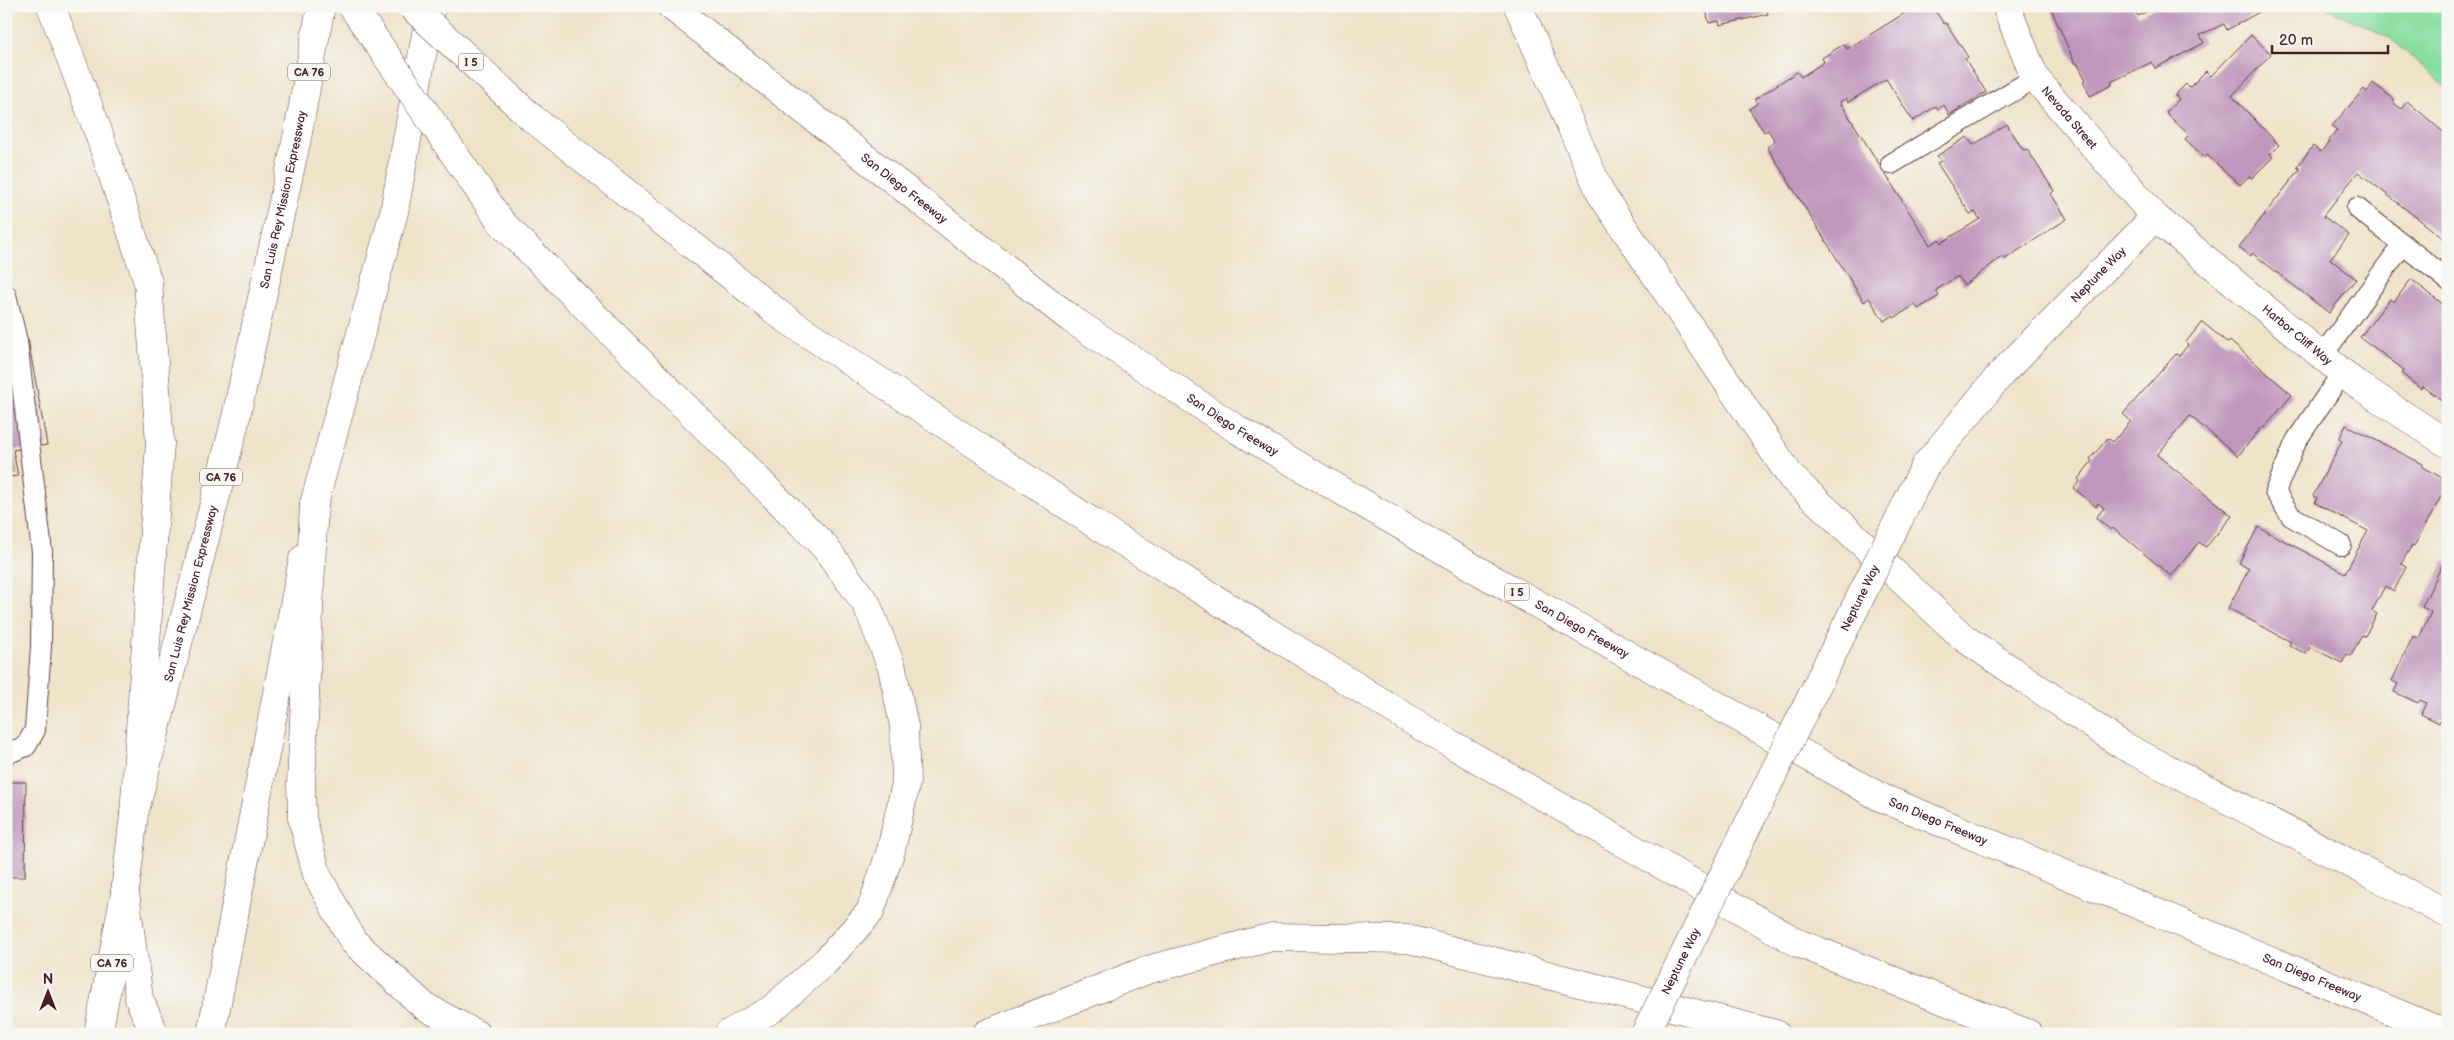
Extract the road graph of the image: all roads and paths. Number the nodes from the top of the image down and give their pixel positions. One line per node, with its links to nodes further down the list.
1 (51, 6): 22 (main road)
2 (321, 6): 22 (main road, San Luis Rey Mission Expressway / CA 76)
3 (352, 6): 29 (main road, bridge)
4 (411, 6): 33 (main road, I 5, bridge)
5 (431, 6): 19 (main road)
6 (671, 6): 34 (main road, San Diego Freeway / I 5)
7 (1518, 6): 24 (main road)
8 (2006, 6): 9 (main road, Nevada Street)
9 (2035, 78): 10 (lane); 12 (main road, Nevada Street)
10 (1891, 164)
11 (2357, 208): 13 (lane)
12 (2155, 217): 16 (main road, Harbor Cliff Way); 31 (main road, Neptune Way, bridge)
13 (2403, 244): 14 (lane); 16 (lane)
14 (2448, 280)
15 (6, 295): 21 (lane)
16 (2322, 356): 17 (main road, Harbor Cliff Way)
17 (2342, 373): 18 (main road, Harbor Cliff Way); 20 (lane)
18 (2448, 444)
19 (314, 504): 27 (main road); 28 (main road)
20 (2341, 545)
21 (6, 754)
22 (134, 814): 23 (main road, San Luis Rey Mission Expressway / CA 76)
23 (125, 892): 25 (main road, San Luis Rey Mission Expressway / CA 76); 26 (main road)
24 (2448, 914)
25 (98, 1034)
26 (155, 1034)
27 (211, 1034)
28 (476, 1034)
29 (728, 1034)
30 (986, 1034): 32 (main road)
31 (1645, 1034)
32 (1776, 1034)
33 (2029, 1034)
34 (2447, 1034)

